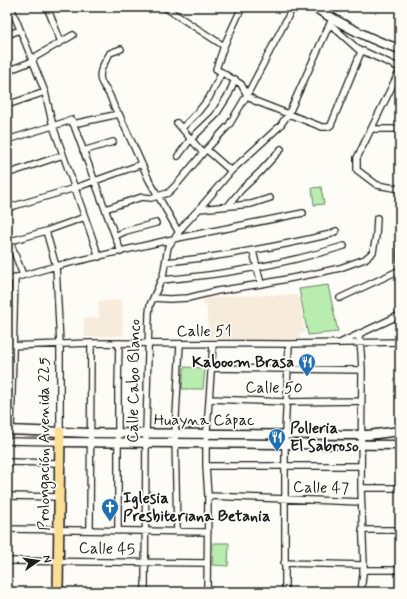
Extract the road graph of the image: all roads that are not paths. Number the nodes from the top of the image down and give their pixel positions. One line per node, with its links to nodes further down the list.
1 (11, 7): 8 (street)
2 (47, 7): 11 (street)
3 (164, 7): 12 (street)
4 (242, 7): 12 (street)
5 (293, 7): 23 (street)
6 (314, 7): 7 (main road)
7 (331, 21): 13 (main road); 15 (street); 25 (street, Calle Cabo Blanco)
8 (20, 30): 9 (street); 16 (street)
9 (7, 35)
10 (73, 35): 11 (street)
11 (61, 42): 16 (street)
12 (224, 46): 19 (street)
13 (400, 49)
14 (121, 50): 26 (street)
15 (361, 52): 17 (street); 25 (street)
16 (33, 61): 18 (street); 22 (street)
17 (400, 68)
18 (7, 71)
19 (222, 72): 21 (street); 30 (street)
20 (400, 74): 31 (street)
21 (234, 79): 23 (street); 34 (street)
22 (45, 92): 24 (street); 29 (street)
23 (247, 95): 25 (street); 38 (street)
24 (7, 105)
25 (289, 113): 42 (street, Calle Cabo Blanco)
26 (119, 114): 28 (street); 41 (street)
27 (177, 123): 30 (street)
28 (73, 124): 29 (street); 37 (street)
29 (53, 126): 33 (street); 39 (street)
30 (182, 128): 34 (street)
31 (372, 128): 32 (street); 46 (street)
32 (400, 129)
33 (7, 140)
34 (190, 140): 38 (street); 40 (street)
35 (113, 142): 37 (street)
36 (281, 149): 49 (street)
37 (83, 151): 44 (street)
38 (205, 151): 42 (street); 47 (street)
39 (63, 155): 43 (street); 45 (street)
40 (178, 156)
41 (142, 164): 44 (street); 47 (street)
42 (230, 171): 52 (street, Calle Cabo Blanco)
43 (7, 174)
44 (94, 181): 45 (street); 51 (street)
45 (75, 188): 50 (street); 54 (street)
46 (400, 189): 68 (street)
47 (158, 196): 51 (street); 59 (street)
48 (270, 198): 49 (street)
49 (228, 206): 52 (street)
50 (7, 208)
51 (105, 209): 61 (street)
52 (199, 209): 59 (street, Calle Cabo Blanco)
53 (303, 214): 62 (street)
54 (85, 216): 57 (street); 67 (street)
55 (377, 218): 77 (street)
56 (156, 223): 61 (street)
57 (46, 231): 63 (street); 70 (street, Prolongación Avenida 225)
58 (336, 231): 65 (street)
59 (178, 232): 62 (street, Calle Cabo Blanco)
60 (7, 234): 63 (street)
61 (115, 236): 66 (street)
62 (173, 239): 66 (street); 69 (street, Calle Cabo Blanco)
63 (8, 242): 73 (street)
64 (344, 246): 71 (street)
65 (253, 251): 69 (street); 71 (street)
66 (121, 252): 67 (street)
67 (99, 257): 70 (street)
68 (400, 260)
69 (166, 262): 76 (street, Calle Cabo Blanco)
70 (56, 266): 73 (street); 88 (street, Prolongación Avenida 225)
71 (256, 268): 76 (street); 77 (street)
72 (400, 270): 79 (street)
73 (24, 275): 74 (street)
74 (15, 277): 75 (street); 92 (street)
75 (7, 280)
76 (161, 280): 78 (street, Calle Cabo Blanco)
77 (261, 284): 78 (street)
78 (154, 298): 85 (street, Calle Cabo Blanco)
79 (340, 298)
80 (400, 315): 81 (street)
81 (360, 333): 86 (street); 87 (street)
82 (400, 342): 87 (street, Calle 51)
83 (91, 343): 84 (street, Calle 51); 88 (street, Calle 51); 102 (street)
84 (119, 343): 85 (street, Calle 51); 103 (street)
85 (148, 343): 89 (street, Calle 51); 105 (street, Calle Cabo Blanco)
86 (339, 343): 87 (street, Calle 51); 91 (street, Calle 51)
87 (359, 343): 95 (street)
88 (60, 344): 92 (street, Calle 51); 101 (street, Prolongación Avenida 225)
89 (180, 344): 90 (street, Calle 51); 106 (street)
90 (213, 344): 91 (street, Calle 51); 93 (street)
91 (288, 344): 94 (street)
92 (10, 346): 99 (street)
93 (211, 368): 94 (street); 96 (street)
94 (287, 369): 95 (street); 98 (street)
95 (362, 370): 97 (street)
96 (209, 399): 98 (street, Calle 50); 104 (street)
97 (361, 401): 98 (street, Calle 50); 108 (street)
98 (286, 402): 107 (street)
99 (9, 430): 101 (main road, Huayna Cápac)
100 (400, 431): 108 (main road, Huayna Cápac)
101 (60, 432): 102 (main road, Huayna Cápac); 110 (main road, Prolongación Avenida 225)
102 (90, 433): 103 (main road, Huayna Cápac); 111 (street)
103 (118, 433): 105 (main road, Huayna Cápac); 112 (street)
104 (207, 433): 106 (main road, Huayna Cápac); 107 (main road, Huayna Cápac); 115 (street)
105 (146, 434): 106 (main road, Huayna Cápac); 113 (street, Calle Cabo Blanco)
106 (175, 434): 114 (street)
107 (285, 434): 108 (main road, Huayna Cápac); 116 (street)
108 (362, 435): 117 (street)
109 (7, 441): 110 (street, Huayna Cápac)
110 (60, 442): 111 (main road, Huayna Cápac); 120 (main road, Prolongación Avenida 225)
111 (90, 442): 112 (main road, Huayna Cápac); 133 (street)
112 (118, 442): 113 (main road, Huayna Cápac); 136 (street)
113 (146, 442): 114 (main road, Huayna Cápac); 137 (street, Calle Cabo Blanco)
114 (176, 443): 115 (main road, Huayna Cápac); 138 (street)
115 (206, 444): 116 (main road, Huayna Cápac); 121 (street)
116 (285, 444): 117 (main road, Huayna Cápac); 122 (street)
117 (362, 445): 118 (main road, Huayna Cápac); 123 (street)
118 (400, 445)
119 (7, 462): 120 (street)
120 (60, 463): 128 (main road, Prolongación Avenida 225)
121 (206, 466): 122 (street); 127 (street)
122 (285, 466): 123 (street); 129 (street)
123 (361, 466): 124 (street)
124 (361, 488): 125 (street); 130 (street)
125 (400, 488)
126 (7, 496): 128 (street)
127 (208, 496): 129 (street, Calle 47); 139 (street)
128 (60, 497): 132 (main road, Prolongación Avenida 225)
129 (285, 500): 130 (street, Calle 47); 144 (street)
130 (361, 502): 134 (street)
131 (7, 529): 132 (street)
132 (59, 530): 133 (street); 141 (main road, Prolongación Avenida 225)
133 (90, 530): 136 (street)
134 (362, 530): 135 (street); 145 (street)
135 (400, 530)
136 (118, 531): 137 (street)
137 (146, 531): 138 (street); 142 (street, Calle Cabo Blanco)
138 (177, 532): 139 (street)
139 (208, 532): 143 (street)
140 (7, 561): 141 (street, Calle 45)
141 (59, 561): 142 (street, Calle 45); 147 (main road, Prolongación Avenida 225)
142 (145, 563): 143 (street, Calle 45); 148 (street, Calle Cabo Blanco)
143 (207, 563): 149 (street)
144 (284, 563): 145 (street); 150 (street)
145 (364, 567): 146 (street); 151 (street)
146 (400, 570)
147 (58, 592)
148 (145, 592)
149 (207, 592)
150 (285, 592)
151 (361, 592)

